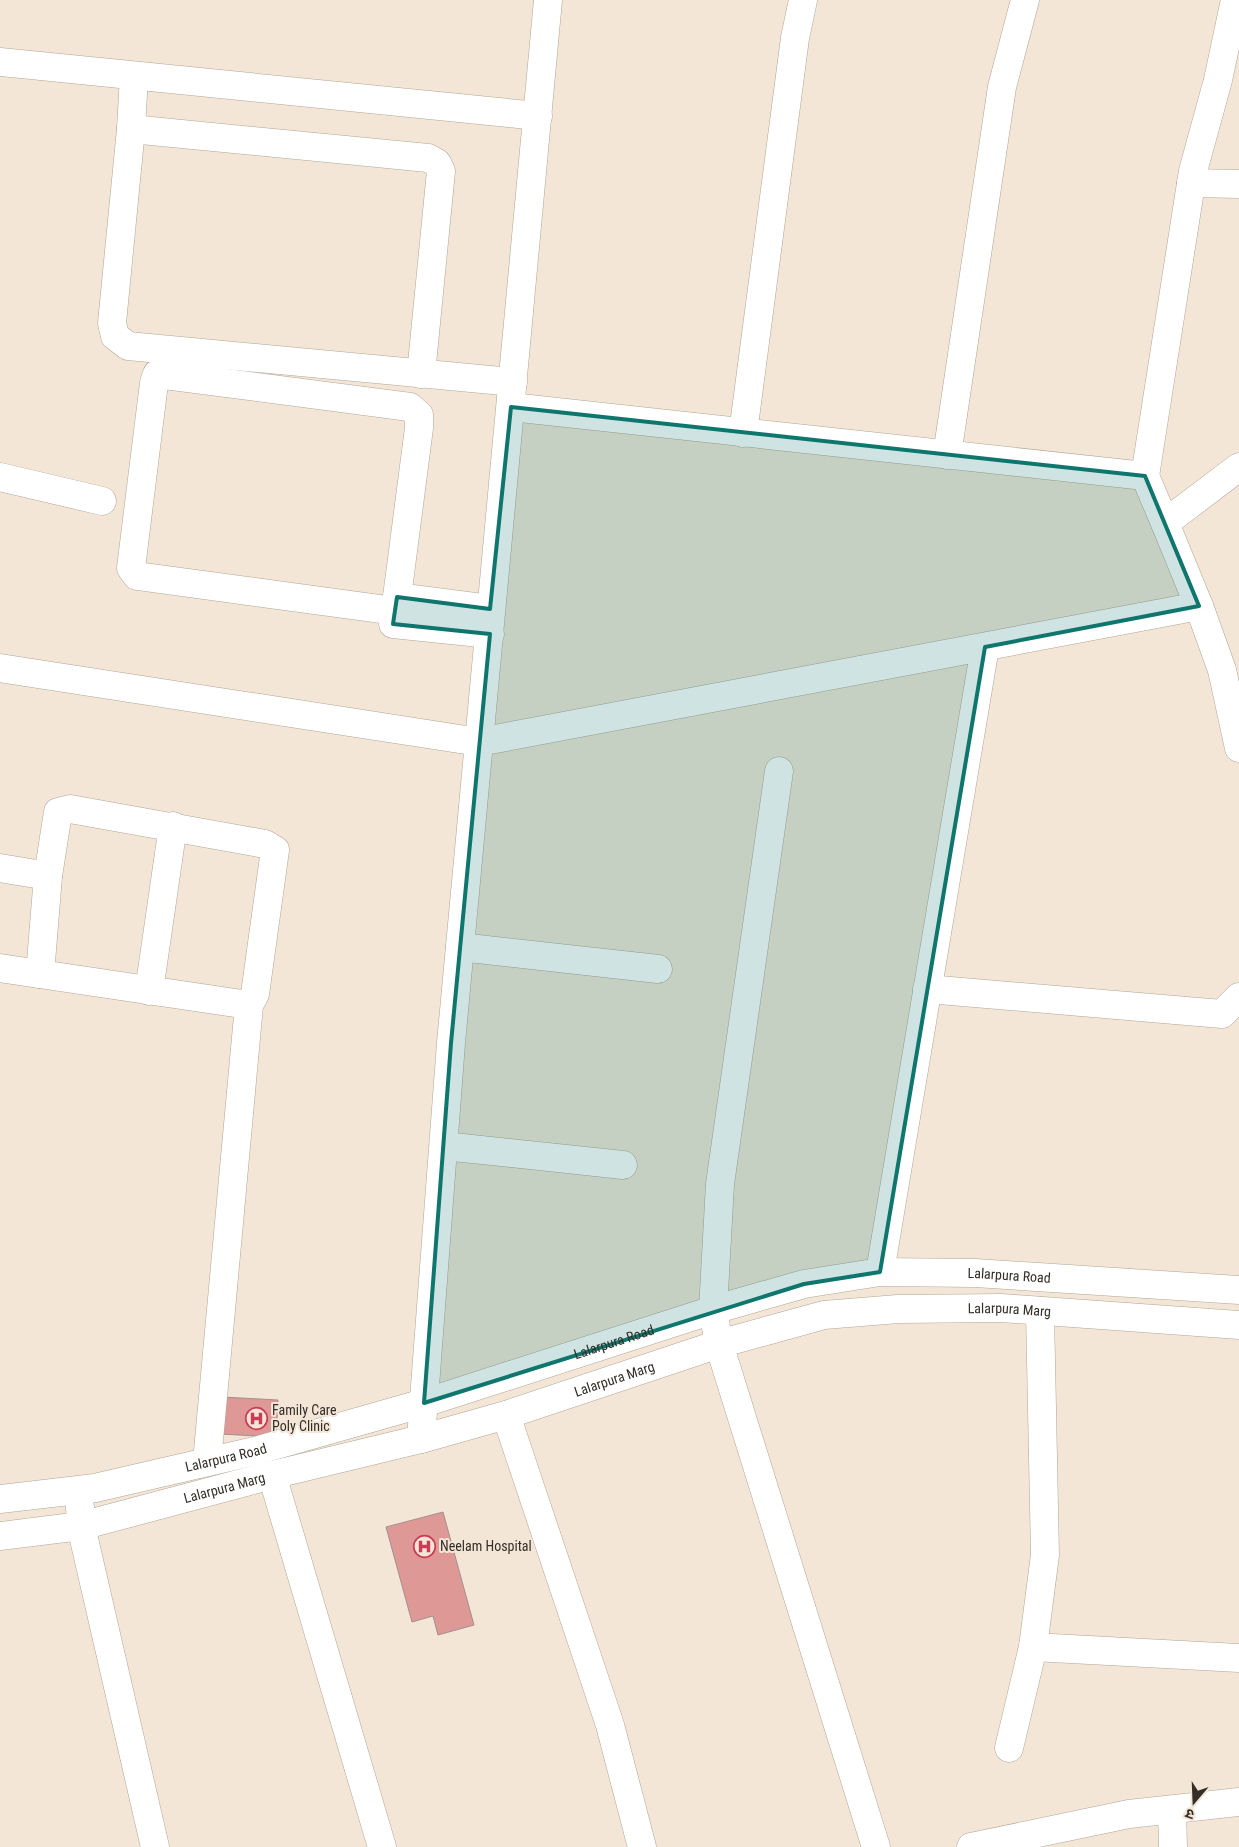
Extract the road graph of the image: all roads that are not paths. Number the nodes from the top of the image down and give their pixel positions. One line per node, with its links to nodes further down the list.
1 (548, 0): 7 (street)
2 (803, 0): 13 (street)
3 (1025, 0): 14 (street)
4 (1235, 0): 9 (street)
5 (0, 62): 6 (street)
6 (134, 76): 7 (street); 8 (street)
7 (538, 116): 12 (street)
8 (131, 129): 11 (street); 11 (street)
9 (1191, 183): 10 (street); 16 (street)
10 (1239, 184)
11 (421, 374): 12 (street)
12 (512, 395): 13 (street); 22 (street)
13 (743, 433): 14 (street)
14 (947, 455): 16 (street)
15 (1239, 467): 19 (street)
16 (1145, 476): 19 (street)
17 (0, 477): 18 (street)
18 (102, 501)
19 (1165, 523): 20 (street)
20 (1199, 606): 23 (street); 26 (street)
21 (395, 611): 21 (street); 22 (street)
22 (490, 622): 25 (street)
23 (985, 647): 25 (street); 35 (street)
24 (0, 668): 25 (street)
25 (479, 742): 31 (street)
26 (1239, 748)
27 (779, 771): 43 (street)
28 (173, 826): 30 (street); 36 (street); 38 (street)
29 (0, 868): 30 (street)
30 (48, 876): 34 (street)
31 (460, 948): 33 (street); 39 (street)
32 (0, 968): 34 (street)
33 (658, 969)
34 (40, 974): 36 (street)
35 (927, 989): 37 (street); 41 (street)
36 (149, 991): 38 (street)
37 (1239, 997)
38 (249, 1005): 50 (street)
39 (444, 1146): 40 (street); 47 (street)
40 (622, 1165)
41 (880, 1272): 42 (street, Lalarpura Road); 43 (street, Lalarpura Road)
42 (1239, 1290)
43 (713, 1310): 46 (street); 47 (street, Lalarpura Road)
44 (1040, 1311): 45 (street, Lalarpura Marg); 46 (street, Lalarpura Marg); 56 (street)
45 (1239, 1325)
46 (719, 1344): 48 (street, Lalarpura Marg); 64 (street)
47 (424, 1403): 49 (street); 50 (street, Lalarpura Road)
48 (506, 1415): 49 (street, Lalarpura Marg); 63 (street)
49 (422, 1439): 51 (street, Lalarpura Marg)
50 (207, 1462): 52 (street, Lalarpura Road)
51 (272, 1475): 54 (street, Lalarpura Marg); 62 (street)
52 (79, 1490): 53 (street, Lalarpura Road); 54 (street)
53 (0, 1499)
54 (81, 1526): 55 (street, Lalarpura Marg); 61 (street)
55 (0, 1536)
56 (1033, 1647): 57 (street); 58 (street)
57 (1239, 1658)
58 (1009, 1748)
59 (1239, 1802): 60 (street)
60 (1172, 1810): 65 (street); 66 (street)
61 (156, 1847)
62 (382, 1847)
63 (642, 1847)
64 (876, 1847)
65 (971, 1847)
66 (1173, 1847)

